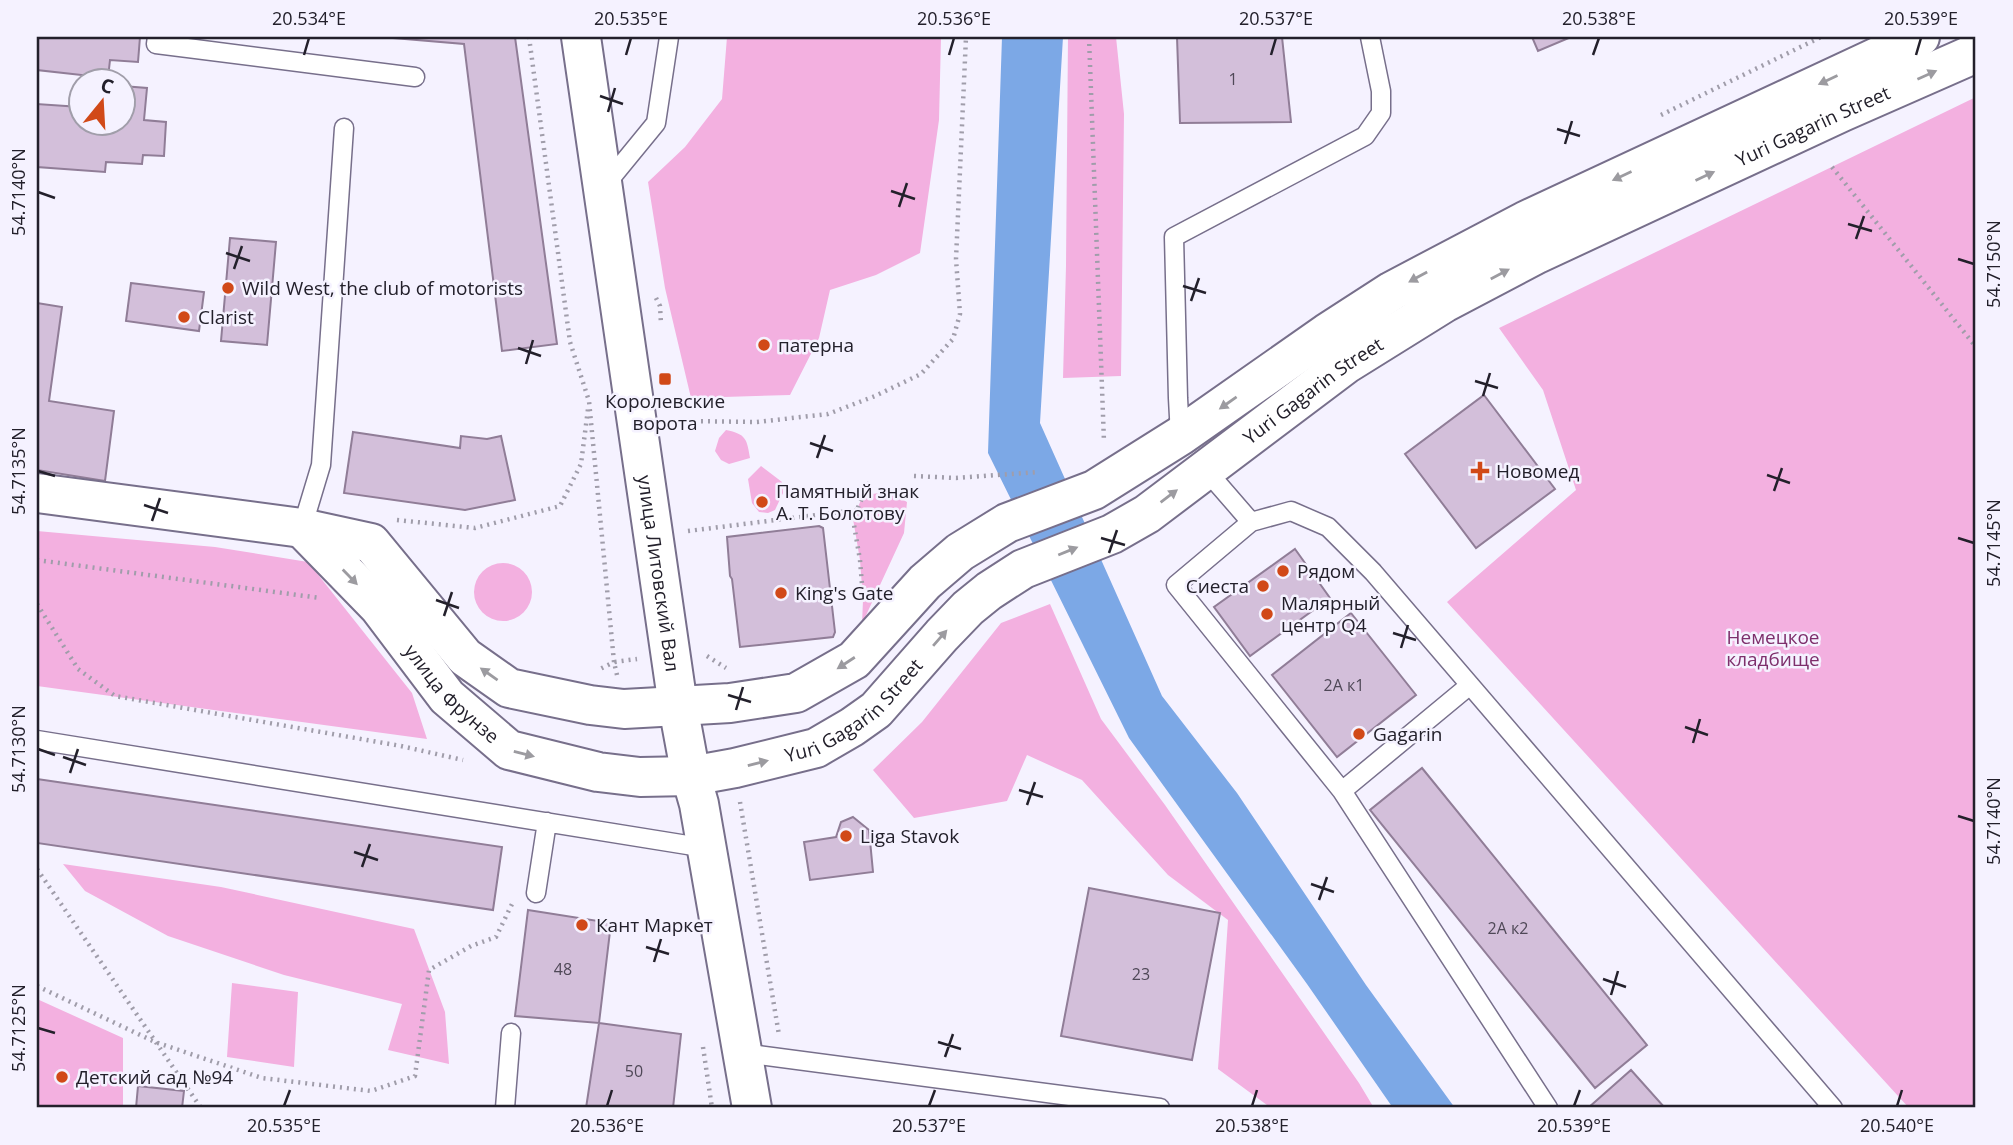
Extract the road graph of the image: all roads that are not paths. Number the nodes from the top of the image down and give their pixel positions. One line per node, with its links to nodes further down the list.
1 (157, 37): 7 (lane)
2 (581, 37): 9 (main road, улица Литовский Вал)
3 (669, 37): 9 (lane)
4 (1370, 37): 10 (lane)
5 (1920, 37): 10 (main road, Yuri Gagarin Street, one-way to 10)
6 (1976, 53): 11 (main road, Yuri Gagarin Street, one-way to 6)
7 (415, 77)
8 (344, 128): 14 (lane)
9 (602, 190): 16 (main road, улица Литовский Вал)
10 (1180, 436): 16 (main road, Yuri Gagarin Street, one-way to 16)
11 (1206, 469): 13 (lane); 18 (main road, Yuri Gagarin Street, one-way to 11)
12 (37, 493): 14 (main road, улица Фрунзе)
13 (1251, 522): 15 (lane); 19 (lane)
14 (302, 528): 16 (main road, улица Фрунзе, one-way to 14); 18 (main road, улица Фрунзе, one-way to 18)
15 (1470, 685): 19 (lane); 29 (lane)
16 (678, 706): 18 (main road, улица Литовский Вал)
17 (37, 740): 20 (lane)
18 (691, 775): 21 (main road, улица Литовский Вал)
19 (1342, 791): 28 (lane)
20 (547, 822): 21 (lane); 22 (lane)
21 (706, 848): 24 (main road, улица Литовский Вал)
22 (536, 893)
23 (511, 1033): 25 (lane)
24 (743, 1053): 26 (main road, улица Литовский Вал); 27 (lane)
25 (505, 1108)
26 (752, 1108)
27 (1160, 1108)
28 (1548, 1108)
29 (1833, 1108)

